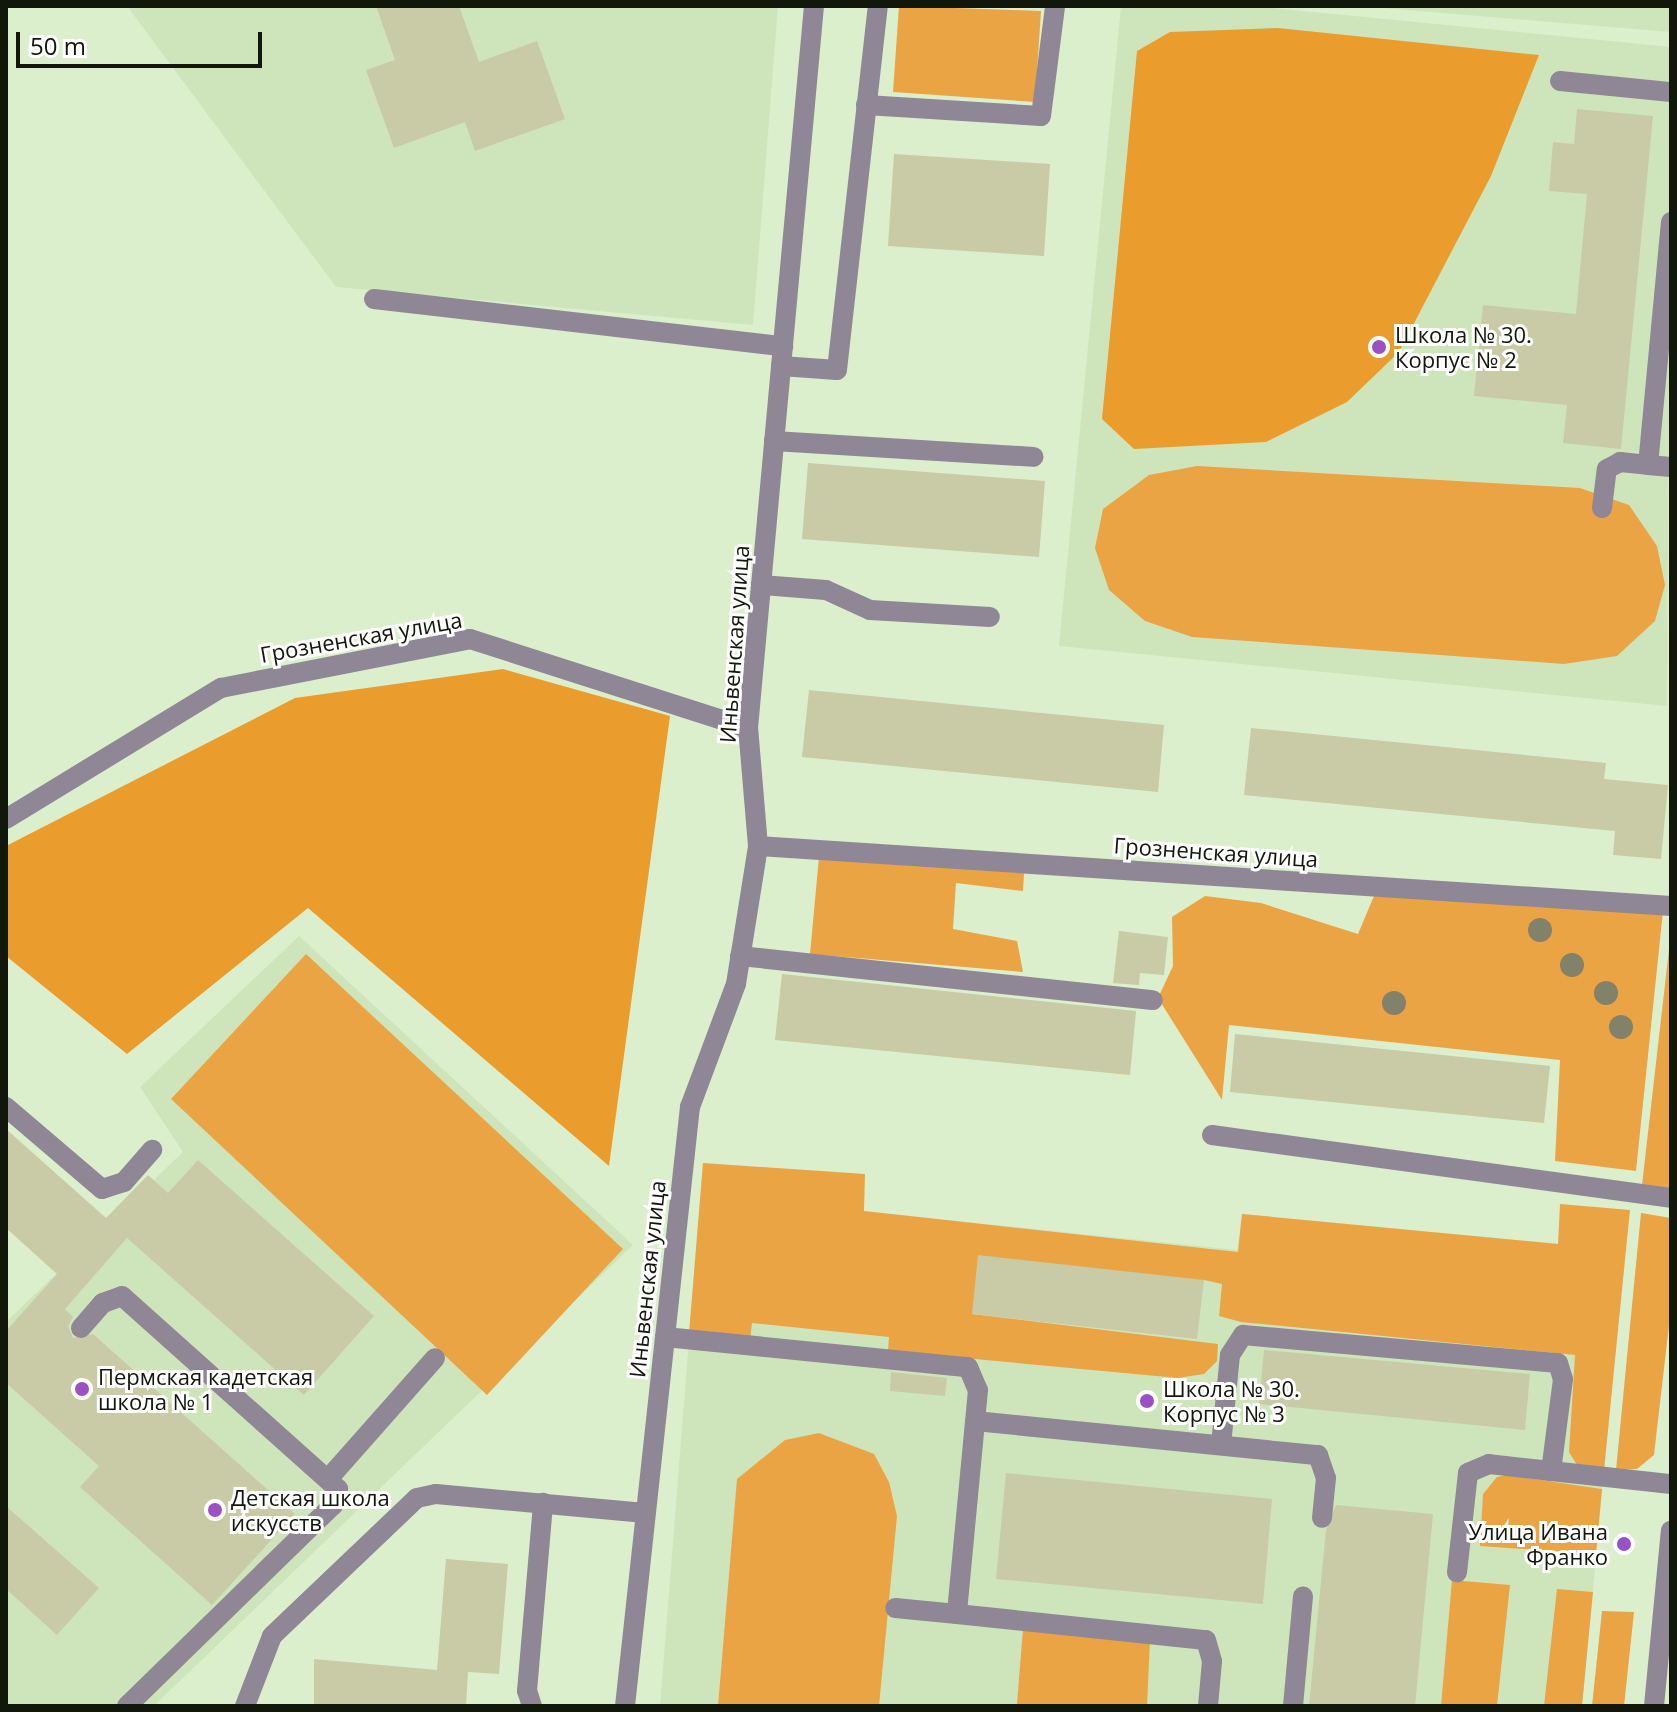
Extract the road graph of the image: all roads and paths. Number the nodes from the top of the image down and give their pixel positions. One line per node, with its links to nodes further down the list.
1 (814, 6): 9 (street, Иньвенская улица)
2 (878, 6): 6 (street)
3 (1055, 6): 6 (street)
4 (1560, 81): 5 (street)
5 (1671, 92)
6 (866, 105): 9 (street)
7 (1671, 222): 10 (street)
8 (374, 299): 9 (street)
9 (782, 356): 11 (street, Иньвенская улица)
10 (1664, 366): 13 (street)
11 (774, 441): 12 (street); 16 (street, Иньвенская улица)
12 (1034, 457)
13 (1648, 465): 14 (street); 15 (street)
14 (1671, 467)
15 (1602, 508)
16 (761, 585): 17 (street); 18 (street, Иньвенская улица)
17 (990, 617)
18 (748, 728): 19 (street, Грозненская улица); 20 (street, Иньвенская улица)
19 (6, 819)
20 (758, 846): 21 (street, Грозненская улица); 22 (street, Иньвенская улица)
21 (1671, 906)
22 (740, 956): 23 (street); 29 (street, Иньвенская улица)
23 (1153, 1000)
24 (6, 1107): 26 (street)
25 (1212, 1135): 27 (street)
26 (152, 1150)
27 (1671, 1198)
28 (81, 1328): 34 (street)
29 (665, 1337): 31 (street); 37 (street, Иньвенская улица)
30 (435, 1358): 34 (street)
31 (975, 1421): 32 (street); 43 (street)
32 (1221, 1445): 33 (street); 38 (street)
33 (1551, 1471): 35 (street); 40 (street)
34 (329, 1478): 44 (street)
35 (1671, 1484)
36 (543, 1503): 37 (street); 45 (street); 46 (street)
37 (645, 1513): 47 (street, Иньвенская улица)
38 (1322, 1518)
39 (1671, 1531): 50 (street)
40 (1457, 1572)
41 (1303, 1596): 49 (street)
42 (895, 1608): 43 (street)
43 (957, 1614): 48 (street)
44 (127, 1706)
45 (245, 1706)
46 (532, 1706)
47 (625, 1706)
48 (1208, 1706)
49 (1293, 1706)
50 (1654, 1706)

